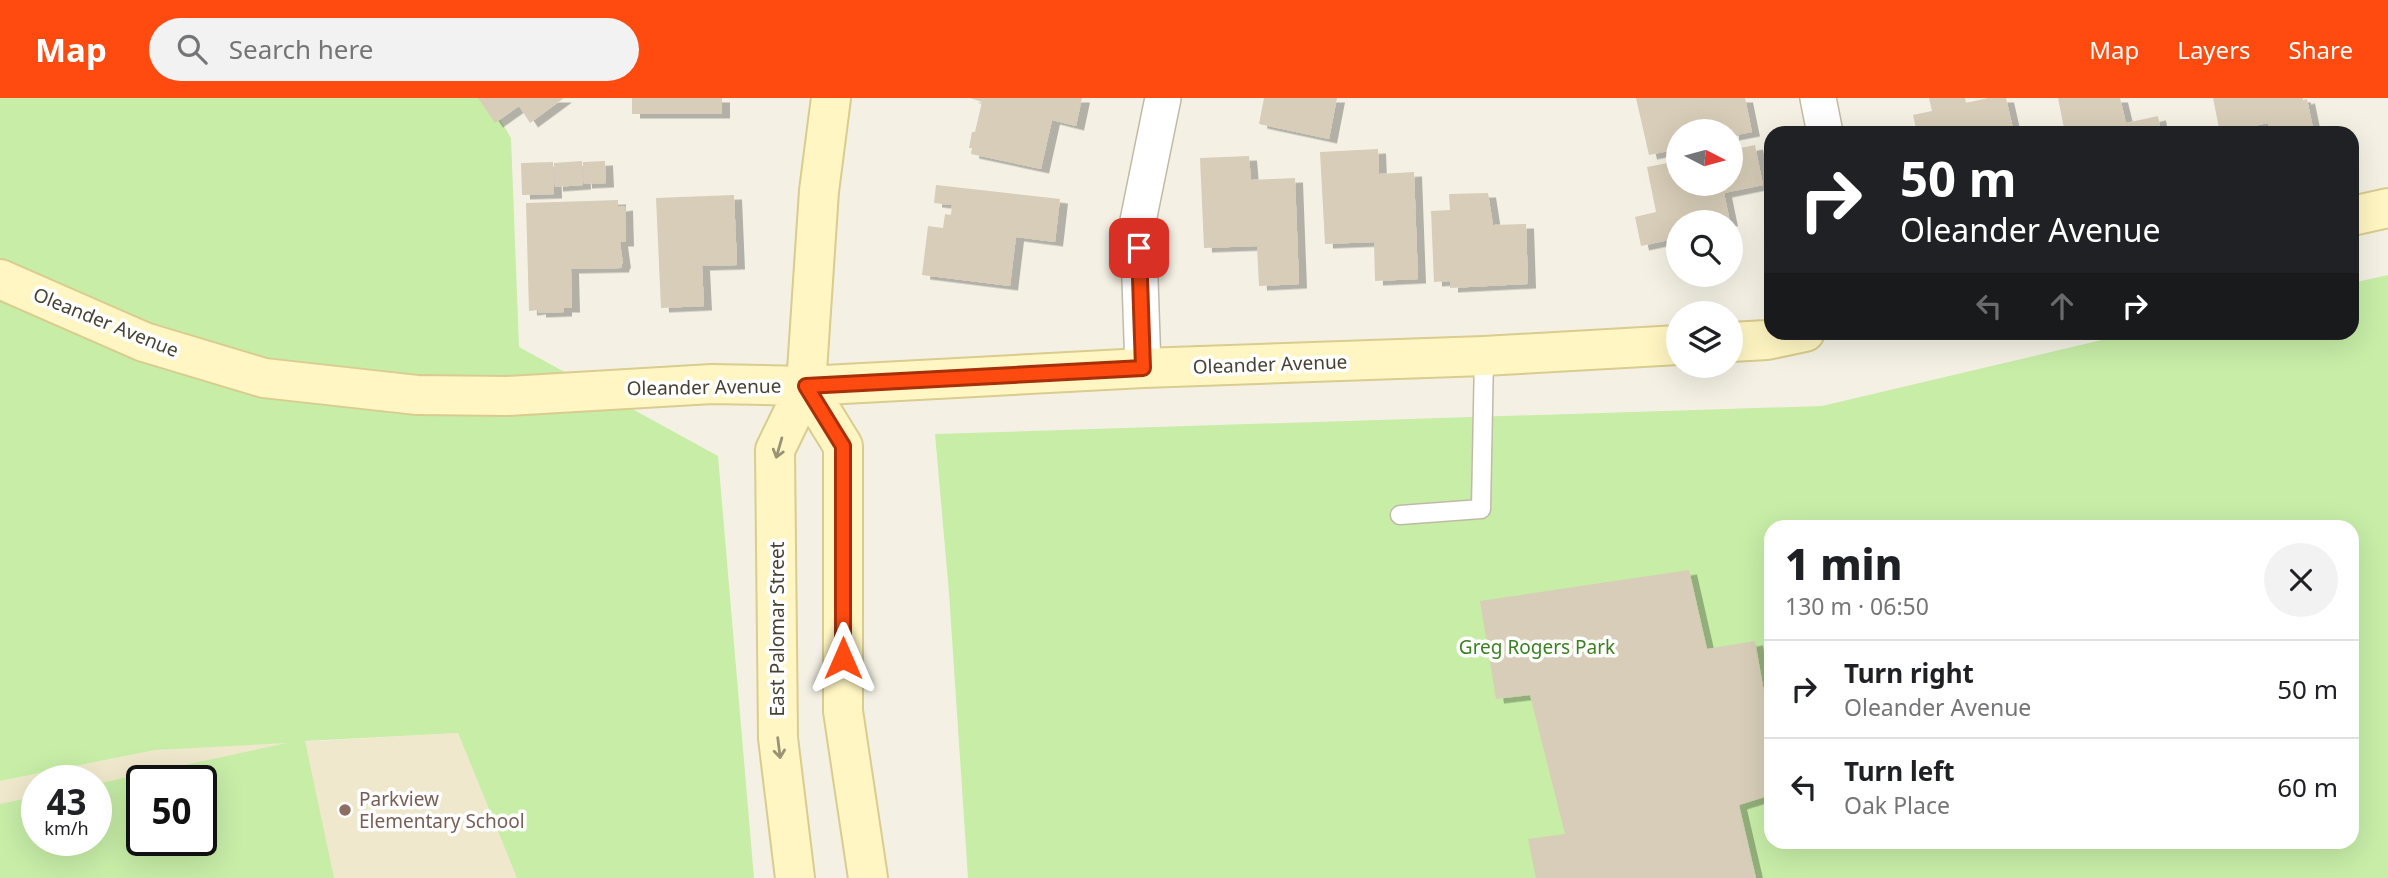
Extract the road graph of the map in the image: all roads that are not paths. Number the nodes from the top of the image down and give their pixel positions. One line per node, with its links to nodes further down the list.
1 (831, 98): 13 (street, East Palomar Street)
2 (1163, 98): 12 (street)
3 (1818, 98): 4 (street)
4 (1824, 126)
5 (2388, 208): 6 (street)
6 (2359, 214)
7 (0, 279): 13 (street, Oleander Avenue)
8 (1767, 340): 9 (street)
9 (1743, 341)
10 (1666, 346): 11 (street, Oleander Avenue)
11 (1485, 356): 12 (street, Oleander Avenue); 14 (lane)
12 (1143, 368): 13 (street, Oleander Avenue)
13 (806, 386): 15 (street, East Palomar Street, one-way to 15); 16 (street)
14 (1400, 515)
15 (795, 878)
16 (868, 878)

